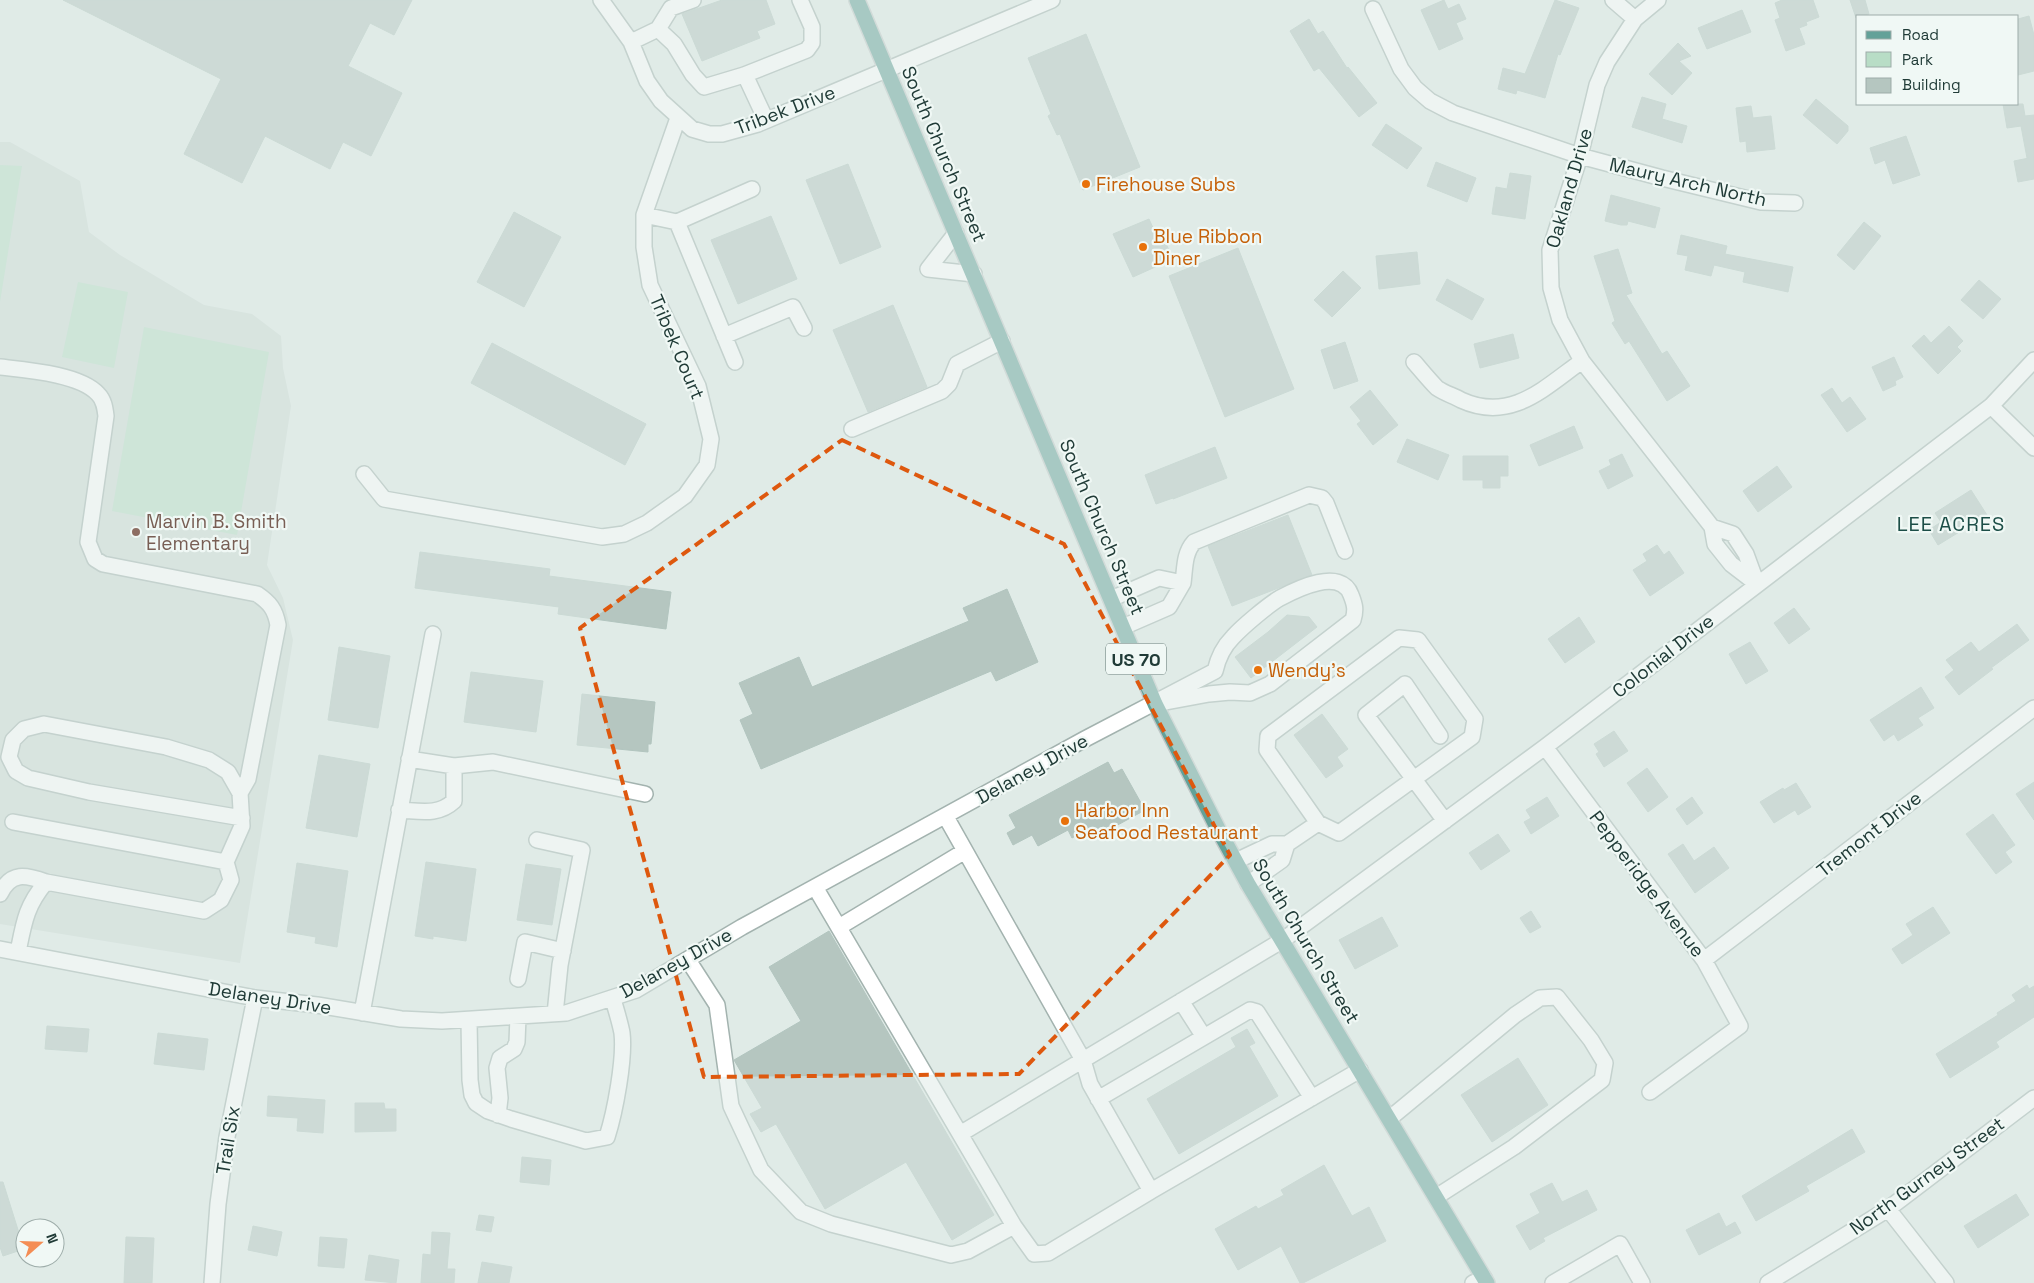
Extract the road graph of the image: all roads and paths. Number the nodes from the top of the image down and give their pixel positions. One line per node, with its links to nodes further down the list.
1 (601, 0): 11 (street, Tribek Drive)
2 (693, 0): 10 (street)
3 (800, 0): 13 (street)
4 (857, 0): 12 (main road, South Church Street / US 70)
5 (1613, 0): 9 (street)
6 (1658, 0): 9 (street, Oakland Drive)
7 (1046, 1): 12 (street, Tribek Drive)
8 (1373, 9): 16 (street, Maury Arch North)
9 (1635, 19): 16 (street, Oakland Drive)
10 (658, 29): 11 (street); 13 (street)
11 (631, 42): 14 (street, Tribek Drive)
12 (886, 69): 15 (street, Tribek Drive); 21 (main road, South Church Street / US 70)
13 (746, 75): 15 (street)
14 (678, 118): 15 (street, Tribek Drive); 19 (street, Tribek Court)
15 (766, 120)
16 (1580, 156): 18 (street, Maury Arch North); 27 (street, Oakland Drive)
17 (752, 189): 20 (street)
18 (1796, 203)
19 (644, 215): 20 (street); 34 (street, Tribek Court)
20 (677, 222): 24 (street)
21 (956, 233): 22 (main road, South Church Street / US 70); 22 (street)
22 (974, 274): 25 (main road, South Church Street / US 70)
23 (804, 328): 24 (street)
24 (724, 336): 28 (street)
25 (1002, 340): 32 (street); 38 (main road, South Church Street / US 70)
26 (2034, 360): 31 (street, Colonial Drive)
27 (1582, 361): 29 (street); 37 (street, Oakland Drive)
28 (735, 362)
29 (1414, 362)
30 (0, 367): 48 (street)
31 (1991, 406): 33 (street); 37 (street, Colonial Drive)
32 (852, 430)
33 (2034, 448)
34 (364, 474)
35 (1345, 551): 36 (street)
36 (1183, 583): 38 (street); 39 (street)
37 (1756, 584): 44 (street, Colonial Drive)
38 (1111, 599): 39 (main road, South Church Street / US 70)
39 (1122, 627): 41 (main road, South Church Street / US 70)
40 (432, 634): 45 (street)
41 (1155, 704): 41 (street); 51 (street, Delaney Drive); 59 (main road, South Church Street / US 70)
42 (2034, 708): 71 (street, Tremont Drive)
43 (1440, 736): 47 (street)
44 (1545, 747): 53 (street, Colonial Drive); 71 (street, Pepperidge Avenue)
45 (409, 759): 46 (street); 50 (street)
46 (454, 766): 49 (street); 50 (street)
47 (1414, 779): 53 (street); 55 (street); 55 (street)
48 (240, 793): 52 (street); 52 (street)
49 (645, 794)
50 (399, 810): 76 (street)
51 (946, 817): 58 (street); 63 (street, Delaney Drive)
52 (242, 818): 60 (street)
53 (1445, 821): 66 (street, Colonial Drive)
54 (13, 822): 60 (street)
55 (1318, 823): 57 (street)
56 (537, 840): 68 (street)
57 (1287, 844): 59 (street); 62 (street)
58 (965, 851): 65 (street); 81 (street)
59 (1236, 861): 62 (main road, South Church Street / US 70)
60 (226, 862): 61 (street)
61 (46, 882): 64 (street); 69 (street)
62 (1248, 884): 66 (main road, South Church Street / US 70)
63 (815, 887): 65 (street); 70 (street, Delaney Drive)
64 (0, 894)
65 (839, 927): 89 (street)
66 (1283, 940): 75 (street, Colonial Drive); 82 (main road, South Church Street / US 70)
67 (0, 949): 69 (street, Delaney Drive)
68 (563, 951): 72 (street); 77 (street)
69 (18, 952): 73 (street, Delaney Drive)
70 (688, 960): 74 (street, Delaney Drive); 93 (street)
71 (1704, 960): 83 (street, Pepperidge Avenue)
72 (518, 979)
73 (255, 998): 76 (street, Delaney Drive); 96 (street, Trail Six)
74 (612, 999): 77 (street, Delaney Drive); 87 (street)
75 (1181, 1001): 80 (street); 81 (street, Colonial Drive)
76 (362, 1013): 79 (street, Delaney Drive)
77 (555, 1014): 78 (street, Delaney Drive)
78 (518, 1017): 79 (street, Delaney Drive); 87 (street)
79 (469, 1020): 87 (street)
80 (1204, 1037): 84 (street); 86 (street)
81 (1083, 1060): 86 (street); 89 (street, Colonial Drive)
82 (1360, 1070): 84 (street); 88 (main road, South Church Street / US 70)
83 (1650, 1092)
84 (1312, 1098): 90 (street)
85 (2034, 1098): 92 (street, North Gurney Street)
86 (1098, 1099): 90 (street)
87 (498, 1115)
88 (1389, 1119): 91 (main road, South Church Street / US 70); 91 (street)
89 (960, 1134): 93 (street)
90 (1151, 1191): 93 (street)
91 (1436, 1197): 95 (main road, South Church Street / US 70)
92 (1888, 1209): 99 (street, North Gurney Street); 100 (street)
93 (1014, 1226)
94 (1571, 1278): 97 (street); 98 (street)
95 (1481, 1281)
96 (212, 1283)
97 (1553, 1283)
98 (1642, 1283)
99 (1768, 1283)
100 (1946, 1283)

